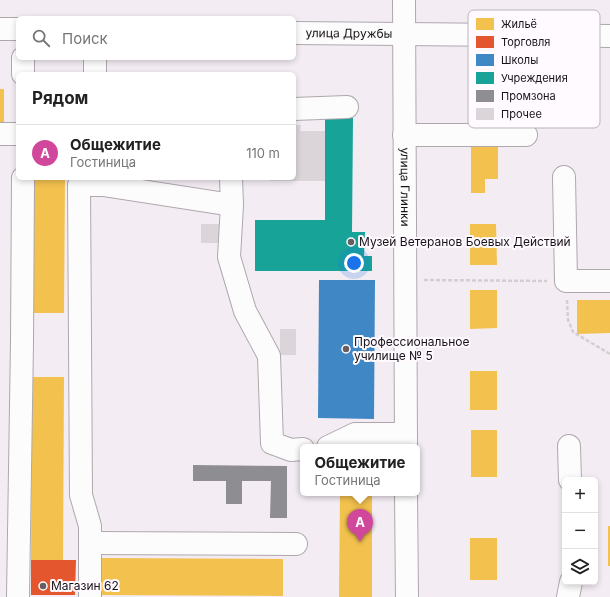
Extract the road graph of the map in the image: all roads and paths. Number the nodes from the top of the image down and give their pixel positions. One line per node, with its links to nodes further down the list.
1 (404, 0): 5 (street, улица Глинки)
2 (0, 29): 3 (street)
3 (16, 29)
4 (296, 33): 5 (street, улица Дружбы)
5 (404, 34): 6 (street, улица Дружбы); 17 (street, улица Глинки)
6 (468, 35)
7 (600, 36): 8 (street, улица Дружбы)
8 (610, 36)
9 (23, 60): 11 (street)
10 (95, 60): 12 (street)
11 (23, 72)
12 (95, 72)
13 (347, 107): 14 (street)
14 (296, 109)
15 (0, 134): 16 (street)
16 (16, 134)
17 (404, 134): 18 (street); 24 (street, улица Глинки)
18 (526, 135)
19 (564, 177): 25 (street)
20 (23, 180): 34 (street)
21 (231, 180): 23 (street)
22 (103, 182): 23 (street); 35 (street)
23 (232, 205): 31 (street)
24 (405, 280): 25 (path); 28 (street, улица Глинки)
25 (566, 281): 26 (street); 27 (path)
26 (610, 281)
27 (610, 354)
28 (406, 441): 29 (street)
29 (334, 444)
30 (569, 446): 32 (street)
31 (300, 449)
32 (570, 477)
33 (406, 496): 40 (street)
34 (10, 541): 38 (street)
35 (90, 543): 36 (street); 39 (street)
36 (296, 544)
37 (570, 585): 41 (street)
38 (18, 597)
39 (90, 597)
40 (407, 597)
41 (568, 597)

